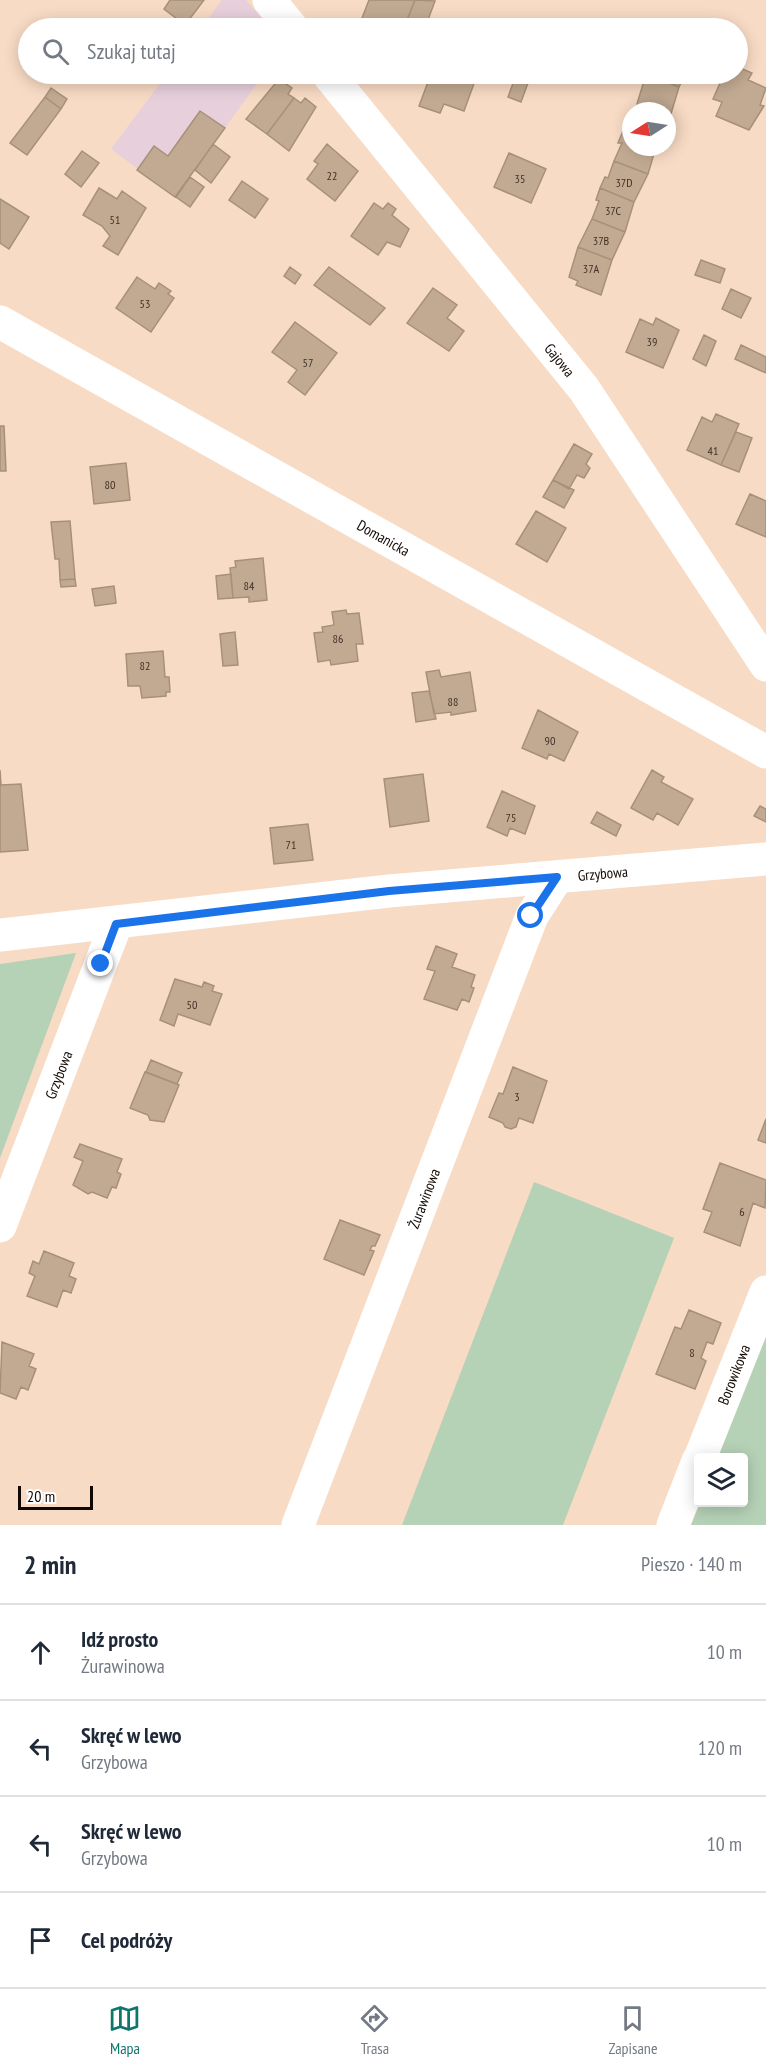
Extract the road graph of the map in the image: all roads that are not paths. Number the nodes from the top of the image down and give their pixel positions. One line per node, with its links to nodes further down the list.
1 (269, 0): 2 (street)
2 (284, 18)
3 (336, 84): 5 (street, Gajowa)
4 (0, 322): 6 (street, Domanicka)
5 (766, 665)
6 (766, 752)
7 (766, 859): 8 (street, Grzybowa)
8 (557, 877): 9 (street, Grzybowa); 15 (street, Żurawinowa)
9 (116, 924): 10 (street, Grzybowa); 11 (street, Grzybowa)
10 (0, 935)
11 (0, 1226)
12 (766, 1292): 13 (street, Borowikowa)
13 (701, 1453)
14 (694, 1472): 16 (street, Borowikowa)
15 (298, 1525)
16 (673, 1525)

